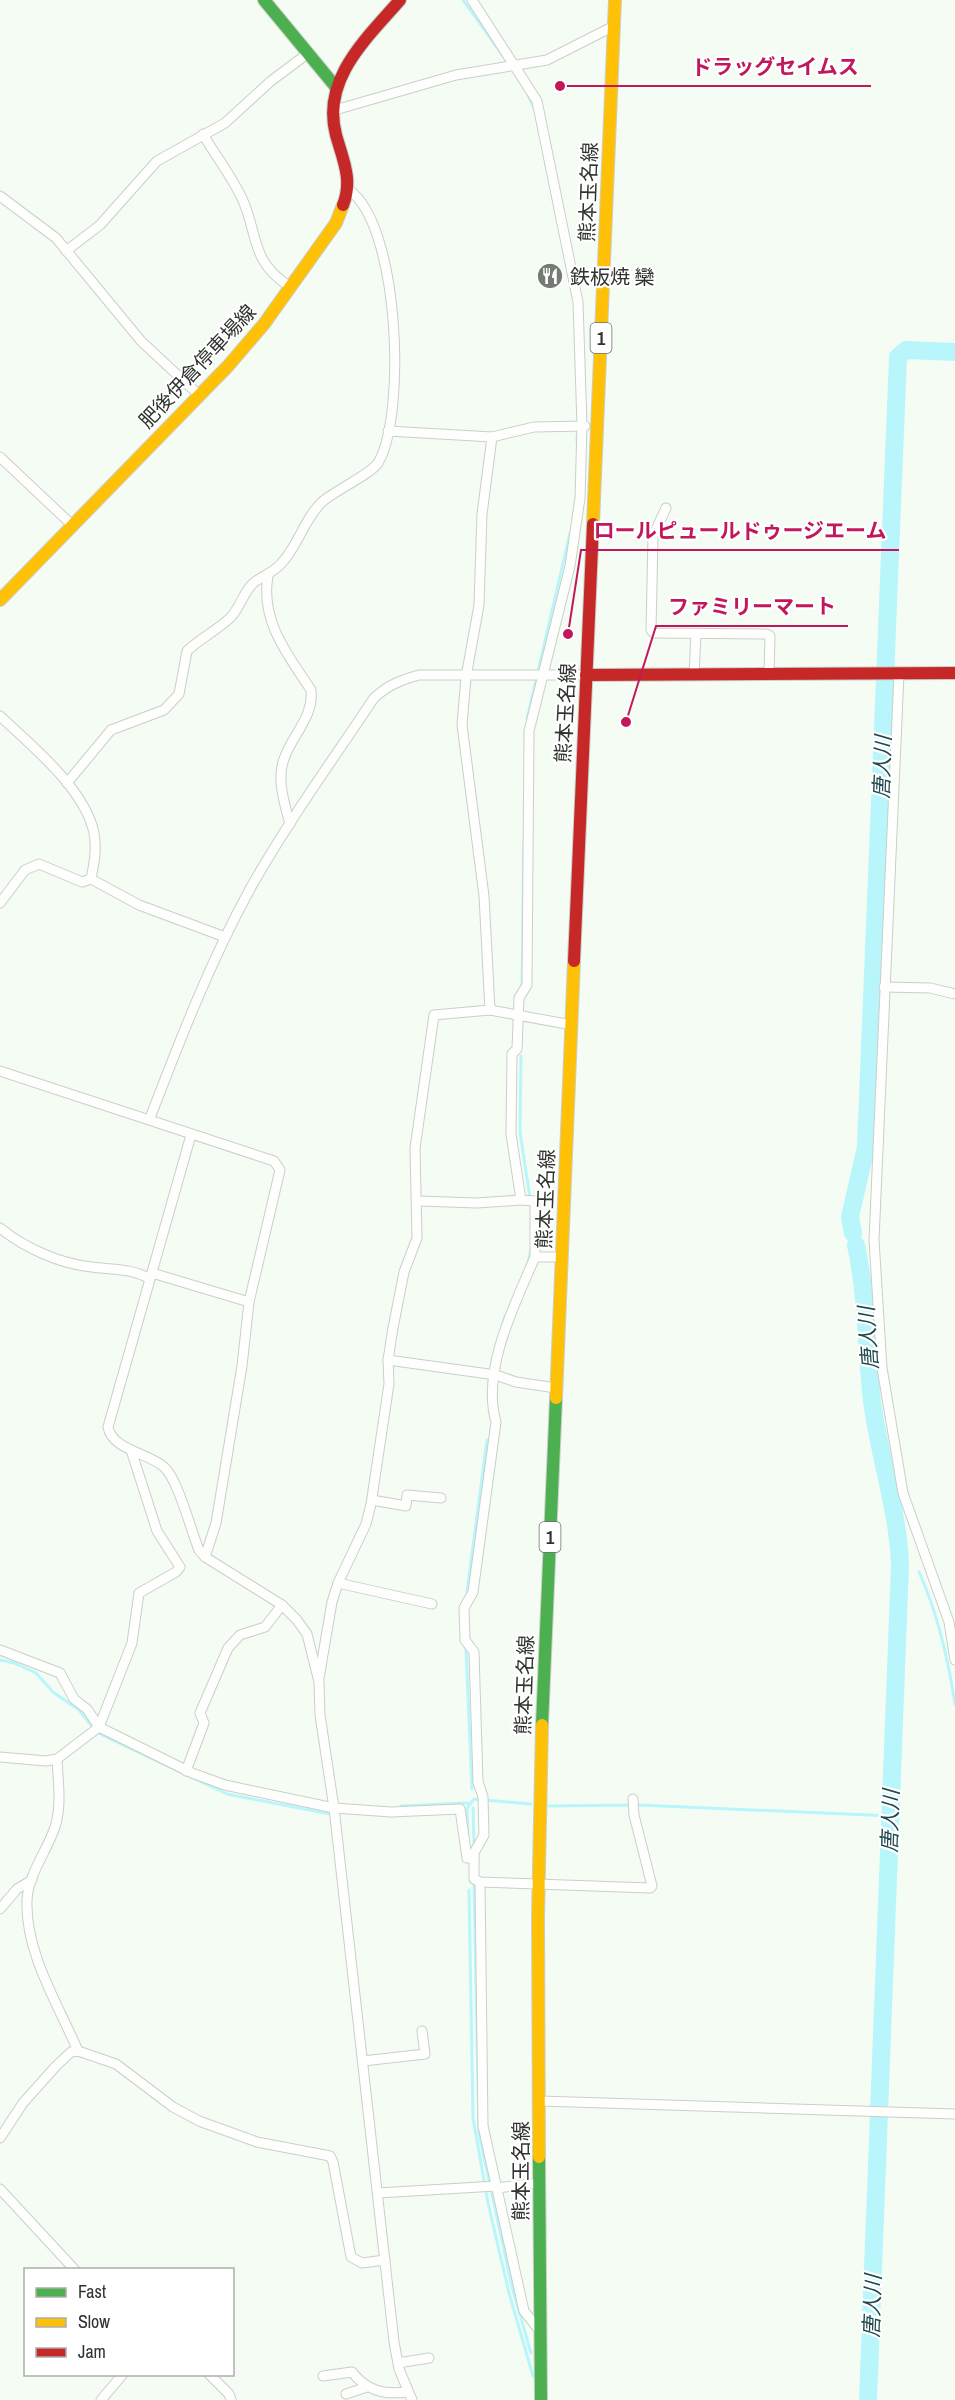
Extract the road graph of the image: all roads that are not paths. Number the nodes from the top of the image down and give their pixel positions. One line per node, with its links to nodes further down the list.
1 (264, 0): 6 (main road)
2 (400, 0): 8 (main road)
3 (472, 0): 7 (street)
4 (615, 0): 5 (main road, 熊本玉名線 / 1)
5 (614, 26): 7 (street); 16 (main road, 熊本玉名線 / 1)
6 (306, 54): 8 (main road); 10 (street)
7 (516, 65): 9 (street); 17 (street)
8 (335, 86): 9 (main road, 肥後伊倉停車場線)
9 (335, 110): 11 (main road, 肥後伊倉停車場線)
10 (203, 134): 13 (street); 14 (street)
11 (349, 190): 14 (main road, 肥後伊倉停車場線); 18 (street)
12 (0, 196): 13 (street)
13 (66, 251): 15 (street)
14 (289, 286): 15 (main road, 肥後伊倉停車場線)
15 (200, 396): 22 (main road, 肥後伊倉停車場線)
16 (597, 425): 17 (street); 29 (main road, 熊本玉名線 / 1)
17 (577, 426): 19 (street); 31 (street)
18 (388, 431): 19 (street); 23 (street)
19 (492, 437): 32 (street)
20 (0, 457): 22 (street)
21 (666, 508): 25 (street)
22 (72, 525): 24 (main road, 肥後伊倉停車場線)
23 (268, 576): 34 (street); 35 (street)
24 (0, 600)
25 (696, 634): 26 (street); 30 (street)
26 (769, 674): 27 (main road); 30 (main road)
27 (890, 674): 28 (main road); 39 (street)
28 (955, 674)
29 (586, 675): 30 (main road); 31 (street); 43 (main road, 熊本玉名線 / 1)
30 (694, 675)
31 (536, 676): 32 (street); 42 (street)
32 (466, 677): 35 (street); 41 (street)
33 (0, 716): 34 (street)
34 (67, 783): 36 (street)
35 (290, 824): 38 (street)
36 (92, 879): 37 (street); 38 (street)
37 (0, 903)
38 (225, 937): 45 (street)
39 (884, 987): 40 (street); 65 (street)
40 (955, 994)
41 (490, 1010): 42 (street); 48 (street)
42 (519, 1016): 43 (street); 47 (street)
43 (572, 1025): 51 (main road, 熊本玉名線 / 1)
44 (0, 1071): 45 (street)
45 (150, 1118): 46 (street)
46 (191, 1135): 52 (street); 53 (street)
47 (526, 1200): 48 (street); 50 (street)
48 (418, 1201): 54 (street)
49 (0, 1228): 52 (street)
50 (535, 1257): 51 (street); 55 (street)
51 (562, 1257): 56 (main road, 熊本玉名線 / 1)
52 (151, 1276): 53 (street); 57 (street)
53 (249, 1302): 60 (street)
54 (388, 1360): 55 (street); 59 (street)
55 (496, 1375): 56 (street); 73 (street)
56 (556, 1388): 76 (main road, 熊本玉名線 / 1)
57 (132, 1450): 60 (street); 67 (street)
58 (441, 1498): 59 (street)
59 (372, 1500): 61 (street)
60 (205, 1557): 63 (street)
61 (338, 1583): 62 (street); 66 (street)
62 (432, 1604)
63 (282, 1605): 66 (street); 70 (street)
64 (0, 1650): 67 (street)
65 (955, 1660)
66 (319, 1682): 72 (street)
67 (99, 1727): 69 (street); 70 (street)
68 (0, 1756): 69 (street)
69 (57, 1759): 74 (street)
70 (186, 1771): 72 (street)
71 (633, 1803): 76 (street)
72 (334, 1808): 73 (street); 80 (street)
73 (474, 1858): 75 (street)
74 (32, 1880): 77 (street); 79 (street)
75 (480, 1882): 76 (street); 85 (street)
76 (537, 1884): 81 (main road, 熊本玉名線 / 1)
77 (0, 1909)
78 (422, 2031): 80 (street)
79 (78, 2051): 83 (street); 88 (street)
80 (363, 2061): 87 (street)
81 (540, 2101): 82 (street); 84 (main road, 熊本玉名線 / 1)
82 (955, 2114)
83 (0, 2138)
84 (539, 2183): 85 (street); 90 (main road, 熊本玉名線 / 1)
85 (492, 2187): 87 (street); 90 (street)
86 (0, 2189): 89 (street)
87 (378, 2193): 88 (street)
88 (385, 2260): 92 (street)
89 (73, 2268)
90 (540, 2331): 101 (main road, 熊本玉名線 / 1)
91 (429, 2358): 92 (street)
92 (398, 2363): 98 (street)
93 (121, 2376): 99 (street)
94 (211, 2376): 100 (street)
95 (323, 2376): 96 (street)
96 (367, 2387): 97 (street); 98 (street)
97 (346, 2394)
98 (410, 2396)
99 (101, 2400)
100 (231, 2400)
101 (543, 2400)

